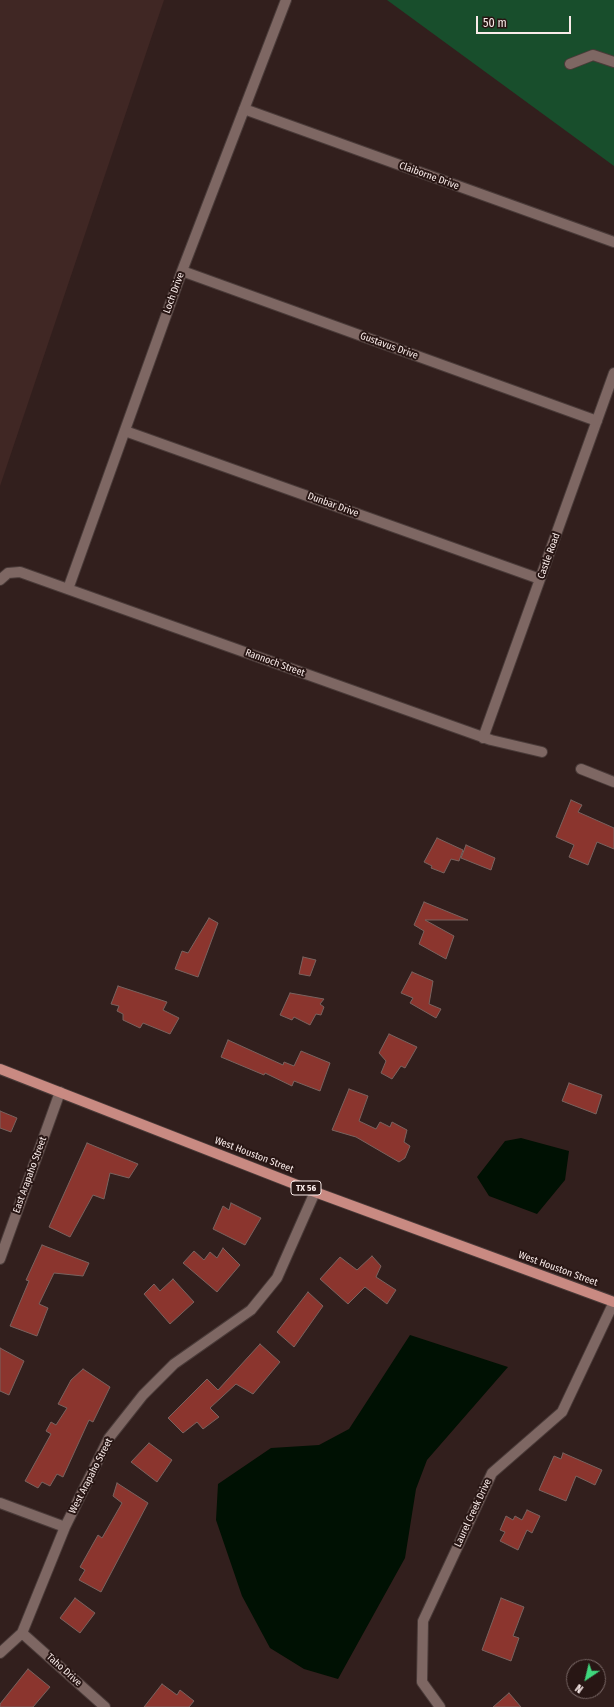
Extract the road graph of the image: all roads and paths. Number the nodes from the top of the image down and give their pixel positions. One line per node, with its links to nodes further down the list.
1 (286, 0): 4 (street, Loch Drive)
2 (614, 62): 3 (street)
3 (570, 64)
4 (244, 109): 5 (street, Claiborne Drive); 6 (street, Loch Drive)
5 (614, 242)
6 (182, 272): 8 (street, Gustavus Drive); 9 (street, Loch Drive)
7 (614, 374): 8 (street, Castle Road)
8 (597, 421): 10 (street, Castle Road)
9 (125, 431): 10 (street, Dunbar Drive); 12 (street, Loch Drive)
10 (540, 579): 13 (street, Castle Road)
11 (0, 580): 12 (street, Rannoch Street)
12 (68, 589): 13 (street, Rannoch Street)
13 (483, 738): 14 (street, Rannoch Street)
14 (542, 752)
15 (581, 769): 16 (street)
16 (614, 782)
17 (0, 1068): 18 (main road, West Houston Street / TX 56)
18 (60, 1092): 19 (main road, West Houston Street / TX 56); 20 (street, East Arapaho Street)
19 (315, 1192): 21 (main road, West Houston Street / TX 56); 23 (street, West Arapaho Street)
20 (0, 1259)
21 (614, 1302): 27 (street, Laurel Creek Drive)
22 (0, 1503): 23 (street)
23 (65, 1527): 24 (street, West Arapaho Street)
24 (22, 1633): 25 (street, West Arapaho Street); 26 (street, Taho Drive)
25 (0, 1653)
26 (105, 1707)
27 (440, 1707)

